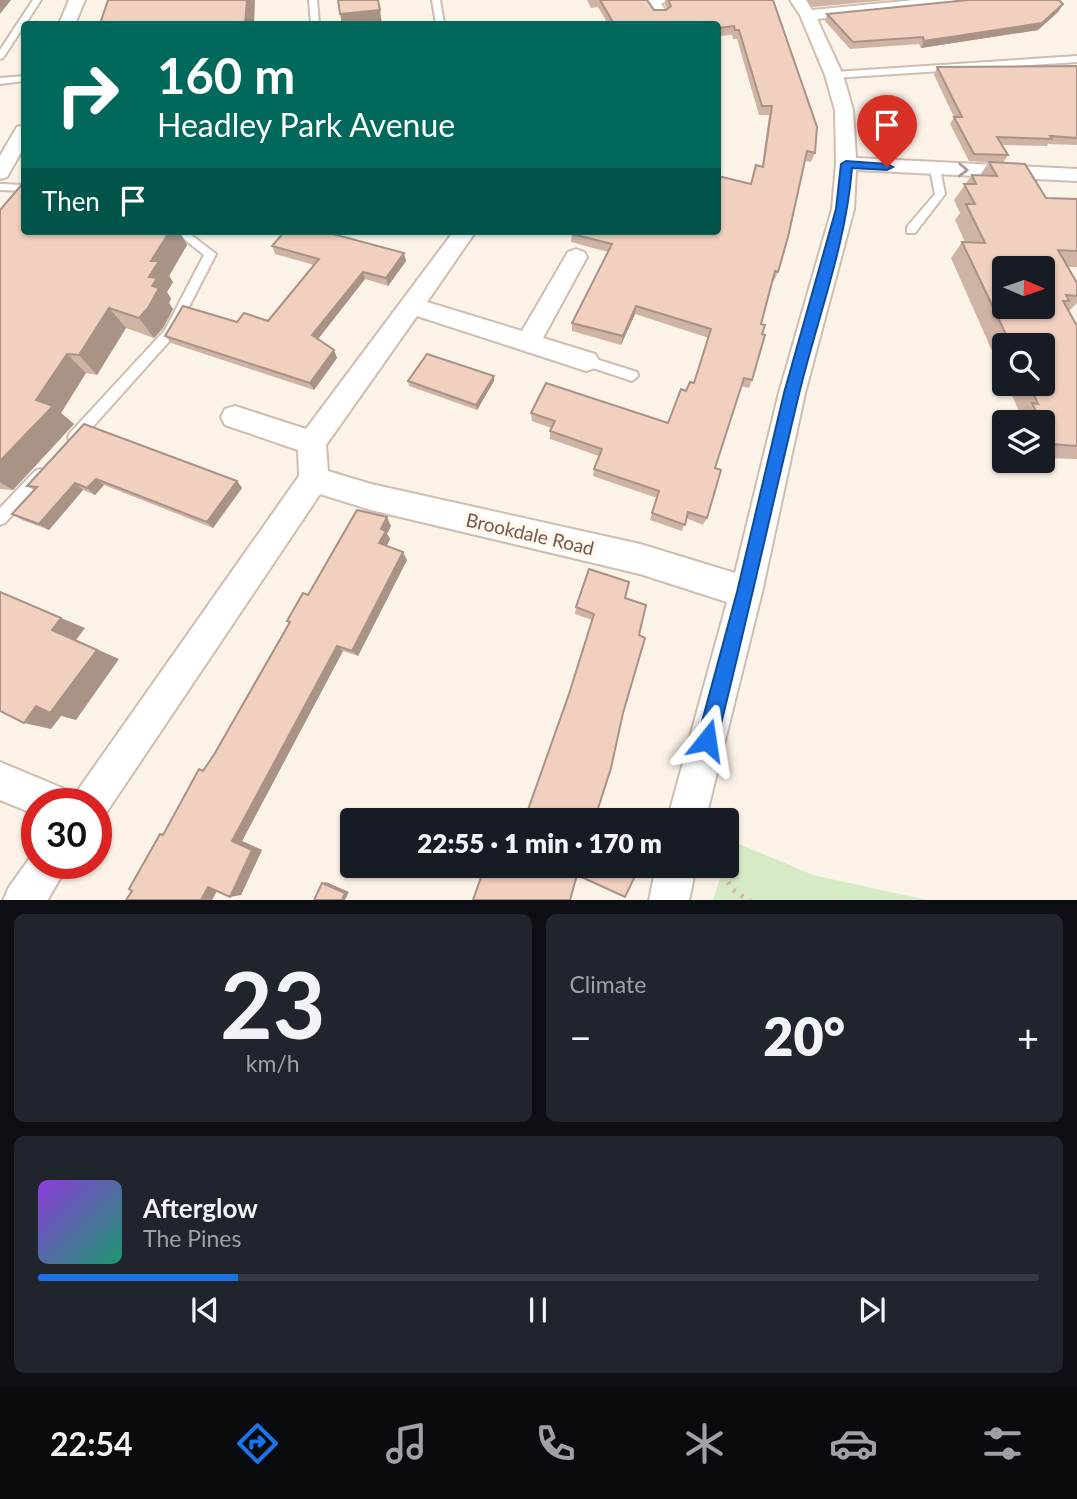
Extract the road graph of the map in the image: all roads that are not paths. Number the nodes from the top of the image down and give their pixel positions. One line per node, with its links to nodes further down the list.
1 (37, 0): 7 (lane)
2 (77, 0): 8 (street)
3 (313, 0): 9 (lane)
4 (436, 0): 10 (lane)
5 (963, 0): 6 (street)
6 (803, 7): 14 (street)
7 (23, 21)
8 (68, 21)
9 (315, 21)
10 (440, 21)
11 (21, 24): 12 (lane)
12 (0, 55)
13 (1077, 59): 14 (lane)
14 (834, 75): 18 (street)
15 (21, 79): 16 (lane)
16 (0, 81)
17 (21, 136): 20 (street)
18 (846, 164): 19 (street); 38 (street)
19 (935, 169): 21 (street, one-way to 21); 24 (lane)
20 (0, 173)
21 (1077, 175)
22 (0, 187): 23 (lane)
23 (21, 188)
24 (911, 230)
25 (184, 235): 34 (lane)
26 (458, 235): 28 (street)
27 (576, 257): 29 (street)
28 (413, 306): 29 (street); 33 (street)
29 (528, 342): 30 (street)
30 (586, 361): 31 (lane)
31 (632, 376)
32 (235, 417): 33 (street)
33 (312, 443): 36 (street)
34 (67, 446)
35 (48, 466): 37 (lane)
36 (314, 479): 38 (street, Brookdale Road); 40 (street)
37 (0, 517)
38 (746, 592): 42 (street)
39 (0, 781): 41 (street)
40 (101, 788)
41 (21, 790)
42 (689, 808)
43 (674, 878): 46 (street)
44 (39, 879): 45 (street)
45 (24, 900)
46 (669, 900)

